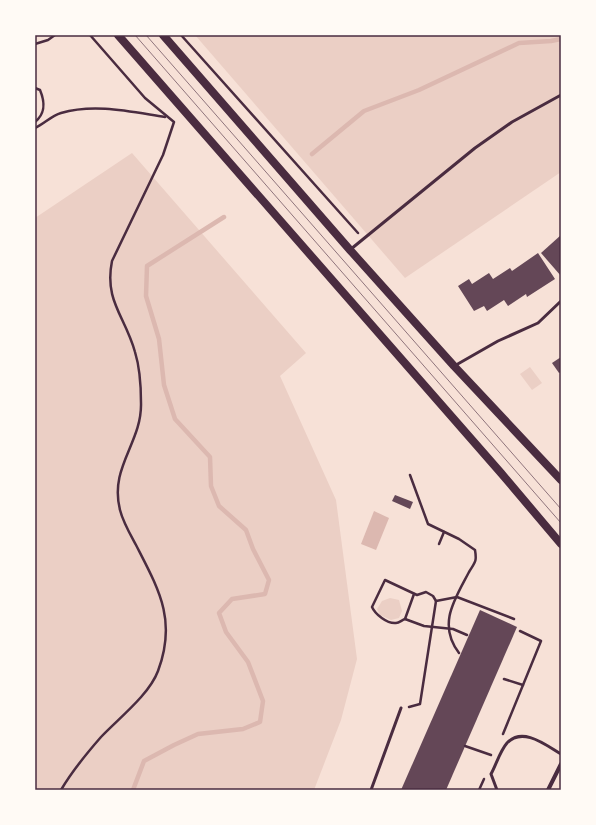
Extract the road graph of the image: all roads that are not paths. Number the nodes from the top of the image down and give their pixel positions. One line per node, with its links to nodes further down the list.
1 (118, 35): 9 (main road)
2 (162, 35): 4 (main road)
3 (561, 95): 4 (lane)
4 (350, 250): 6 (main road)
5 (561, 301): 6 (lane)
6 (454, 366): 7 (main road)
7 (558, 472): 8 (main road)
8 (561, 480)
9 (561, 544)
10 (401, 708): 15 (lane)
11 (561, 754): 16 (lane)
12 (561, 764): 13 (street)
13 (555, 774): 14 (lane); 17 (street)
14 (561, 776)
15 (371, 790)
16 (497, 790)
17 (548, 790)

